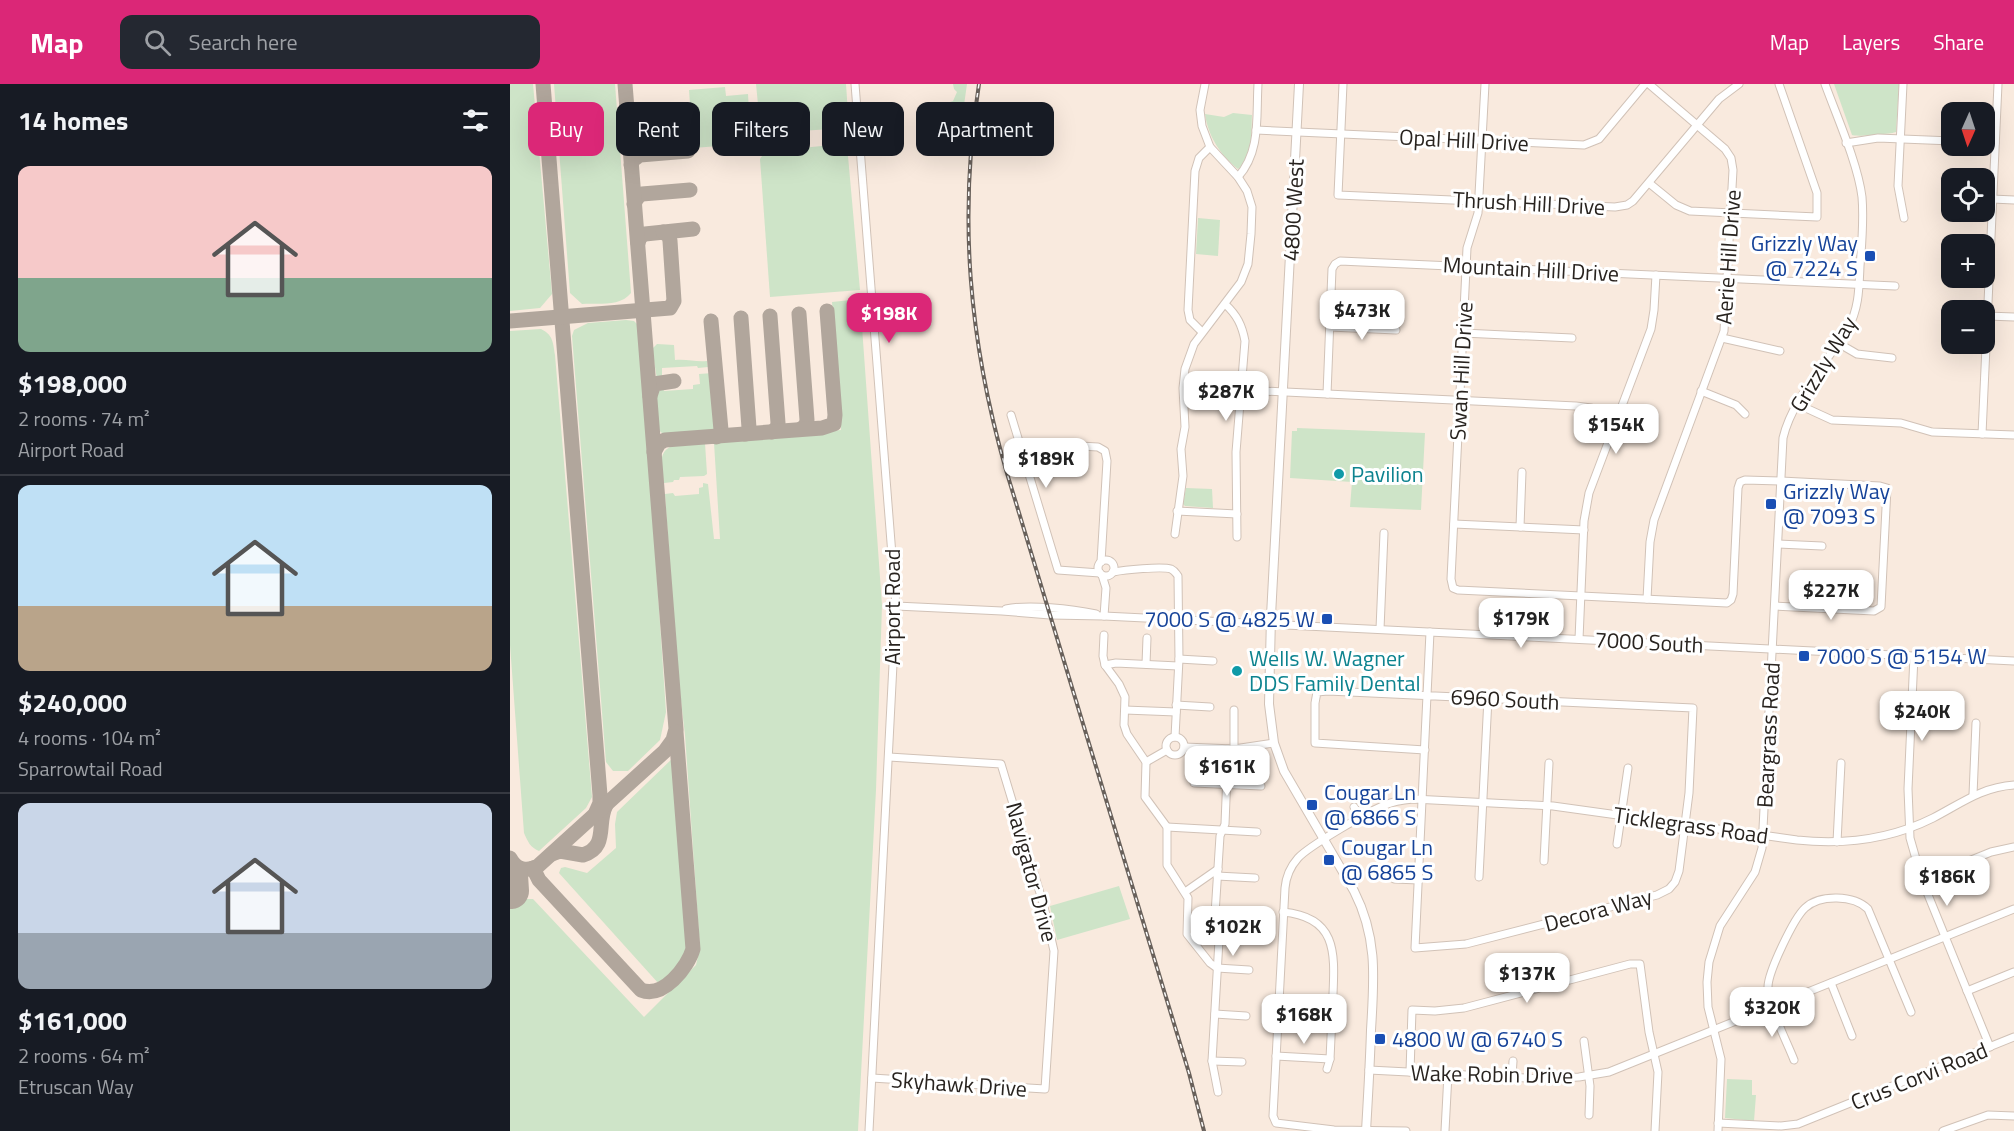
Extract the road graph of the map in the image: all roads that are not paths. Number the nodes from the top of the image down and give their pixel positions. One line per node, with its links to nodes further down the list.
1 (855, 84): 80 (street, Airport Road)
2 (1205, 84): 22 (street)
3 (1258, 84): 14 (street)
4 (1299, 84): 15 (main road, 4800 West)
5 (1343, 84): 16 (street)
6 (1485, 84): 18 (street, Swan Hill Drive)
7 (1647, 84): 13 (street, Aerie Hill Drive); 18 (street, Opal Hill Drive)
8 (1739, 84): 13 (street, Thrush Hill Drive)
9 (1779, 84): 28 (street)
10 (1825, 84): 20 (street, Grizzly Way)
11 (1903, 84): 17 (street)
12 (1998, 84): 21 (street)
13 (1698, 124): 24 (street, Thrush Hill Drive); 28 (street, Aerie Hill Drive)
14 (1256, 130): 15 (street, Opal Hill Drive); 23 (street)
15 (1296, 132): 16 (street, Opal Hill Drive); 52 (main road, 4800 West)
16 (1341, 134): 18 (street, Opal Hill Drive); 27 (street, Thrush Hill Drive)
17 (1900, 139): 19 (street); 20 (street); 29 (street)
18 (1482, 141): 27 (street, Swan Hill Drive)
19 (1941, 141)
20 (1846, 143): 34 (street, Grizzly Way)
21 (1995, 143)
22 (1210, 147): 23 (street); 42 (street)
23 (1238, 177): 37 (street)
24 (1649, 183): 27 (street, Thrush Hill Drive); 28 (street)
25 (1995, 199): 26 (street)
26 (2014, 200)
27 (1479, 201): 31 (street, Swan Hill Drive)
28 (1731, 213): 33 (street, Aerie Hill Drive)
29 (1904, 218)
30 (1991, 222): 36 (street)
31 (1466, 266): 32 (street, Mountain Hill Drive); 40 (street, Mountain Hill Drive); 43 (street, Swan Hill Drive)
32 (1656, 275): 33 (street, Mountain Hill Drive); 58 (street)
33 (1728, 278): 34 (street, Mountain Hill Drive); 45 (street, Aerie Hill Drive)
34 (1859, 284): 35 (street, Mountain Hill Drive); 46 (street, Grizzly Way)
35 (1895, 286)
36 (1988, 300)
37 (1225, 304): 42 (street); 50 (street)
38 (1995, 316): 39 (street)
39 (2014, 317)
40 (1330, 327): 41 (street); 53 (street, Mountain Hill Drive)
41 (1396, 330)
42 (1202, 332): 64 (street)
43 (1462, 333): 44 (street); 54 (street, Swan Hill Drive)
44 (1572, 338)
45 (1722, 338): 47 (street); 51 (street, Aerie Hill Drive)
46 (1838, 343): 49 (street); 55 (street, Grizzly Way)
47 (1780, 351)
48 (1985, 354): 59 (street)
49 (1892, 358)
50 (1242, 390): 52 (street); 65 (street)
51 (1701, 391): 56 (street); 79 (street, Aerie Hill Drive)
52 (1284, 392): 53 (street); 84 (main road, 4800 West)
53 (1327, 394): 54 (street)
54 (1459, 400): 58 (street); 66 (street, Swan Hill Drive)
55 (1797, 404): 59 (street); 63 (street, Grizzly Way)
56 (1745, 414)
57 (1011, 415): 61 (street)
58 (1617, 418): 68 (street)
59 (1982, 434): 60 (street)
60 (2014, 435)
61 (1021, 450): 74 (street); 74 (street)
62 (1522, 472): 67 (street)
63 (1780, 481): 72 (street, Grizzly Way); 79 (street); 81 (street)
64 (1177, 511): 65 (street); 70 (street)
65 (1238, 514): 71 (street)
66 (1454, 524): 67 (street); 78 (street, Swan Hill Drive)
67 (1520, 527): 68 (street)
68 (1584, 530): 78 (street)
69 (1384, 533): 85 (street)
70 (1175, 534)
71 (1237, 537)
72 (1778, 544): 73 (street); 81 (street, Grizzly Way)
73 (1822, 546)
74 (1104, 567): 75 (street); 76 (street); 76 (street); 77 (street)
75 (1127, 569): 76 (street); 83 (street)
76 (1112, 574): 77 (street)
77 (1106, 588): 82 (street)
78 (1581, 596): 79 (street); 89 (street)
79 (1647, 599)
80 (896, 606): 82 (street, 7000 South); 113 (street, Airport Road)
81 (1775, 606): 90 (street, Grizzly Way)
82 (1104, 616): 83 (street, 7000 South)
83 (1178, 620): 84 (street, 7000 South); 94 (street)
84 (1271, 624): 85 (street, 7000 South); 108 (main road, 4800 West)
85 (1380, 629): 86 (street, 7000 South)
86 (1430, 632): 89 (street, 7000 South); 97 (street)
87 (1104, 635): 96 (street)
88 (1147, 638): 95 (street)
89 (1579, 639): 90 (street, 7000 South)
90 (1772, 648): 91 (street, 7000 South); 134 (street, Beargrass Road)
91 (1914, 656): 93 (street, 7000 South); 100 (street)
92 (1213, 661): 94 (street)
93 (2014, 661)
94 (1178, 663): 95 (street); 103 (street)
95 (1146, 664): 96 (street)
96 (1105, 665): 104 (street)
97 (1427, 696): 98 (street, 6960 South); 112 (street); 112 (street, 6960 South)
98 (1488, 698): 102 (street, 6960 South); 124 (street)
99 (1887, 702): 100 (street)
100 (1912, 703): 131 (street)
101 (1210, 707): 103 (street)
102 (1693, 708): 129 (street, Decora Way)
103 (1176, 709): 104 (street); 107 (street)
104 (1125, 710): 114 (street)
105 (1234, 710): 110 (street)
106 (1976, 723): 122 (street)
107 (1175, 737): 109 (street); 111 (street)
108 (1274, 743): 110 (street); 135 (main road, 4800 West)
109 (1184, 747): 110 (street); 111 (street)
110 (1231, 749): 119 (street)
111 (1167, 750): 114 (street)
112 (1425, 750): 123 (street)
113 (888, 757): 180 (street, Airport Road); 181 (street, Navigator Drive)
114 (1146, 762): 130 (street)
115 (1549, 763): 125 (street)
116 (1841, 763): 136 (street)
117 (1628, 768): 127 (street)
118 (1194, 783): 119 (street)
119 (1227, 784): 121 (street); 132 (street)
120 (2014, 785): 122 (street, Ticklegrass Road)
121 (1261, 786)
122 (1973, 795): 131 (street, Ticklegrass Road)
123 (1422, 799): 124 (street, Ticklegrass Road); 128 (street, Ticklegrass Road); 144 (street)
124 (1483, 802): 125 (street, Ticklegrass Road); 141 (street)
125 (1547, 806): 127 (street, Ticklegrass Road); 139 (street)
126 (1354, 807): 128 (street)
127 (1621, 815): 129 (street, Ticklegrass Road); 137 (street)
128 (1361, 818): 135 (street, Ticklegrass Road)
129 (1685, 824): 134 (street, Ticklegrass Road); 144 (street, Decora Way)
130 (1167, 828): 132 (street); 146 (street)
131 (1909, 828): 136 (street, Ticklegrass Road); 145 (street)
132 (1222, 830): 133 (street); 140 (street)
133 (1257, 832)
134 (1764, 835): 136 (street, Ticklegrass Road); 162 (street, Beargrass Road)
135 (1324, 840): 148 (street, Ticklegrass Road); 175 (main road, 4800 West)
136 (1837, 842)
137 (1617, 844)
138 (2014, 847): 145 (street)
139 (1544, 861)
140 (1218, 873): 142 (street); 146 (street); 149 (street)
141 (1479, 877)
142 (1255, 878)
143 (1394, 879): 144 (street)
144 (1419, 880)
145 (1922, 880): 151 (street)
146 (1185, 892): 153 (street)
147 (2014, 909): 151 (street, Wake Robin Drive)
148 (1283, 912): 168 (street, Ticklegrass Road); 169 (street)
149 (1220, 923): 150 (street); 153 (street)
150 (1252, 924)
151 (1945, 937): 152 (street, Wake Robin Drive); 157 (street)
152 (1889, 960): 156 (street, Wake Robin Drive); 158 (street); 159 (street)
153 (1217, 968): 154 (street); 160 (street)
154 (1248, 970)
155 (2014, 972): 157 (street)
156 (1831, 983): 158 (street, Wake Robin Drive); 163 (street)
157 (1967, 991): 166 (street)
158 (1773, 1007): 162 (street, Wake Robin Drive); 170 (street)
159 (1911, 1012)
160 (1215, 1014): 161 (street); 171 (street)
161 (1246, 1016)
162 (1714, 1031): 167 (street, Wake Robin Drive); 185 (street, Beargrass Road)
163 (1852, 1036)
164 (2014, 1037): 166 (street, Crus Corvi Road)
165 (1584, 1041): 178 (street)
166 (1990, 1047): 185 (street, Crus Corvi Road)
167 (1654, 1055): 176 (street); 178 (street, Wake Robin Drive); 190 (street)
168 (1276, 1056): 169 (street); 187 (street, Ticklegrass Road)
169 (1330, 1059): 174 (street)
170 (1794, 1060)
171 (1212, 1061): 173 (street); 182 (street)
172 (1513, 1061): 179 (street)
173 (1242, 1062)
174 (1327, 1070)
175 (1369, 1070): 176 (street, Wake Robin Drive); 187 (main road, 4800 West)
176 (1410, 1072): 177 (street, Wake Robin Drive)
177 (1448, 1074): 179 (street, Wake Robin Drive); 189 (street)
178 (1589, 1076): 179 (street, Wake Robin Drive); 183 (street)
179 (1512, 1077)
180 (872, 1078): 181 (street, Skyhawk Drive); 186 (street, Airport Road)
181 (1046, 1089)
182 (1218, 1092)
183 (1589, 1115)
184 (2014, 1116): 191 (street)
185 (1718, 1127)
186 (869, 1131)
187 (1366, 1131): 188 (street)
188 (1406, 1131)
189 (1445, 1131)
190 (1655, 1131)
191 (1943, 1131)

